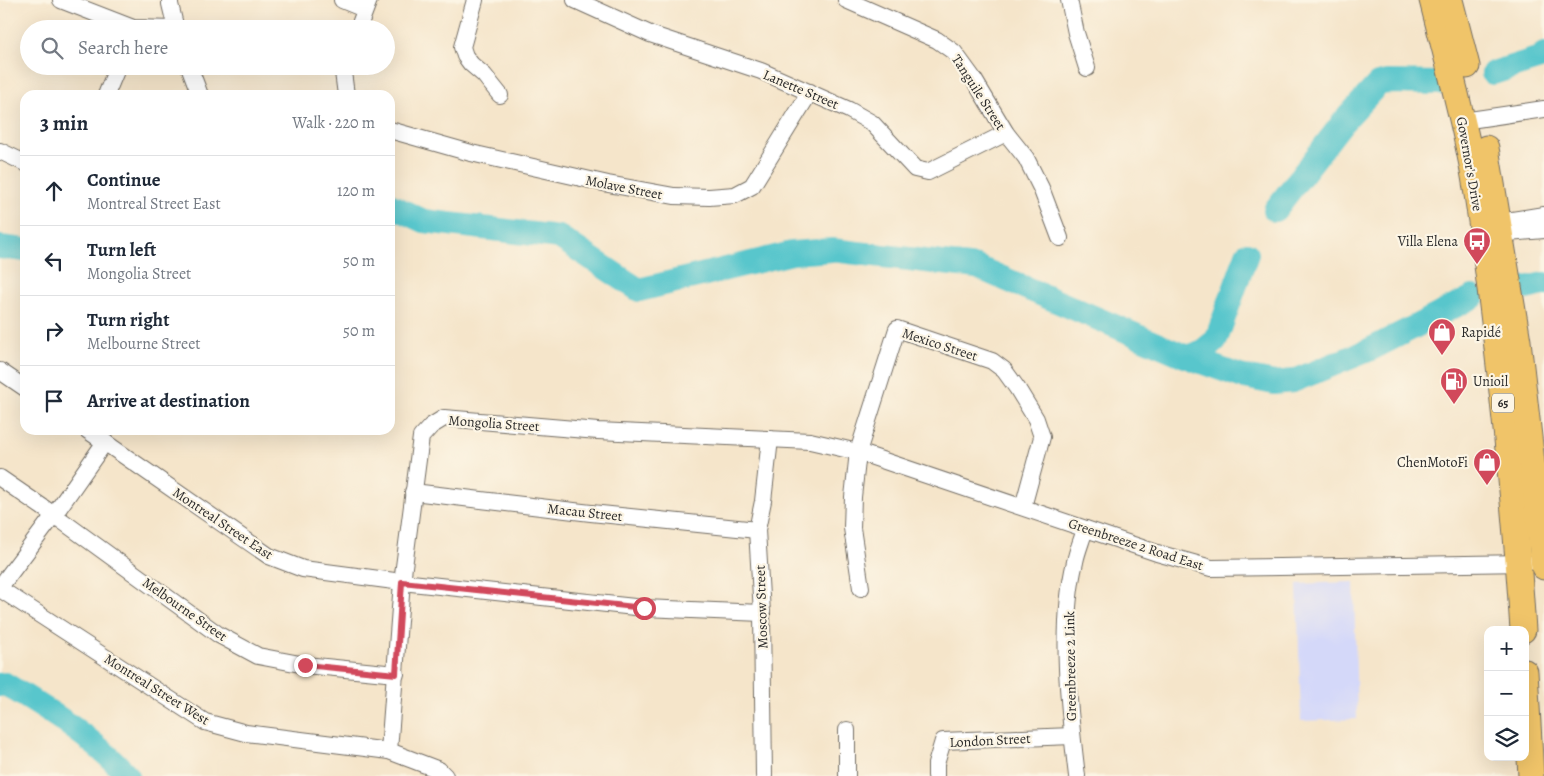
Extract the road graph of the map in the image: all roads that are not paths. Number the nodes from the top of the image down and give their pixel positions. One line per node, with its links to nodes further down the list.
1 (61, 0): 11 (street)
2 (170, 0): 12 (street)
3 (342, 0): 10 (street)
4 (475, 0): 22 (street)
5 (575, 0): 21 (street, Lanette Street)
6 (846, 0): 26 (street, Tanguile Street)
7 (1069, 0): 14 (street)
8 (1432, 0): 24 (main road, Governor's Drive / 65)
9 (1450, 0): 24 (main road, Governor's Drive / 65)
10 (367, 5): 13 (street)
11 (112, 20)
12 (174, 20)
13 (361, 20)
14 (1087, 68)
15 (114, 75): 18 (street)
16 (193, 75): 19 (street)
17 (343, 75): 20 (street)
18 (108, 90)
19 (198, 90)
20 (345, 90)
21 (810, 92): 25 (street, Molave Street); 26 (street, Lanette Street)
22 (500, 95)
23 (1544, 109): 24 (street)
24 (1471, 120): 30 (main road, Governor's Drive / 65)
25 (395, 131)
26 (1006, 133): 32 (street, Tanguile Street)
27 (0, 151): 28 (street)
28 (20, 161)
29 (1544, 215): 30 (street)
30 (1490, 229): 31 (street); 33 (main road, Governor's Drive / 65)
31 (1544, 230)
32 (1060, 238)
33 (1503, 311): 46 (main road, Governor's Drive / 65); 47 (main road, Governor's Drive / 65)
34 (0, 371): 35 (street)
35 (20, 385)
36 (94, 435): 38 (street, Montreal Street East)
37 (770, 439): 39 (street, Greenbreeze 2 Road East); 41 (street, Mongolia Street); 45 (street, Moscow Street)
38 (105, 442): 43 (street); 49 (street, Montreal Street East)
39 (858, 452): 42 (street, Greenbreeze 2 Road East); 42 (street, Mexico Street); 51 (street, Mexico Street)
40 (0, 478): 43 (street, Melbourne Street)
41 (414, 492): 45 (street, Macau Street); 49 (street, Mongolia Street)
42 (1023, 507): 44 (street, Greenbreeze 2 Road East)
43 (54, 515): 50 (street); 54 (street, Melbourne Street)
44 (1085, 529): 47 (street, Greenbreeze 2 Road East); 57 (street, Greenbreeze 2 Link)
45 (758, 530): 52 (street, Moscow Street)
46 (1544, 562): 47 (street, Greenbreeze 2 Road East); 48 (main road, Governor's Drive / 65)
47 (1519, 563): 53 (main road, Governor's Drive / 65)
48 (1544, 567)
49 (402, 582): 52 (street, Montreal Street East); 54 (street, Mongolia Street)
50 (0, 588): 59 (street, Montreal Street West)
51 (861, 588)
52 (762, 613): 62 (street, Moscow Street)
53 (1523, 626)
54 (396, 674): 59 (street, Mongolia Street)
55 (1529, 693): 58 (main road)
56 (847, 730): 63 (street)
57 (1072, 736): 64 (street, London Street); 65 (street, Greenbreeze 2 Link)
58 (1537, 736): 60 (main road)
59 (389, 752): 61 (street, Montreal Street West)
60 (1536, 770)
61 (445, 776)
62 (764, 776)
63 (847, 776)
64 (936, 776)
65 (1077, 776)

